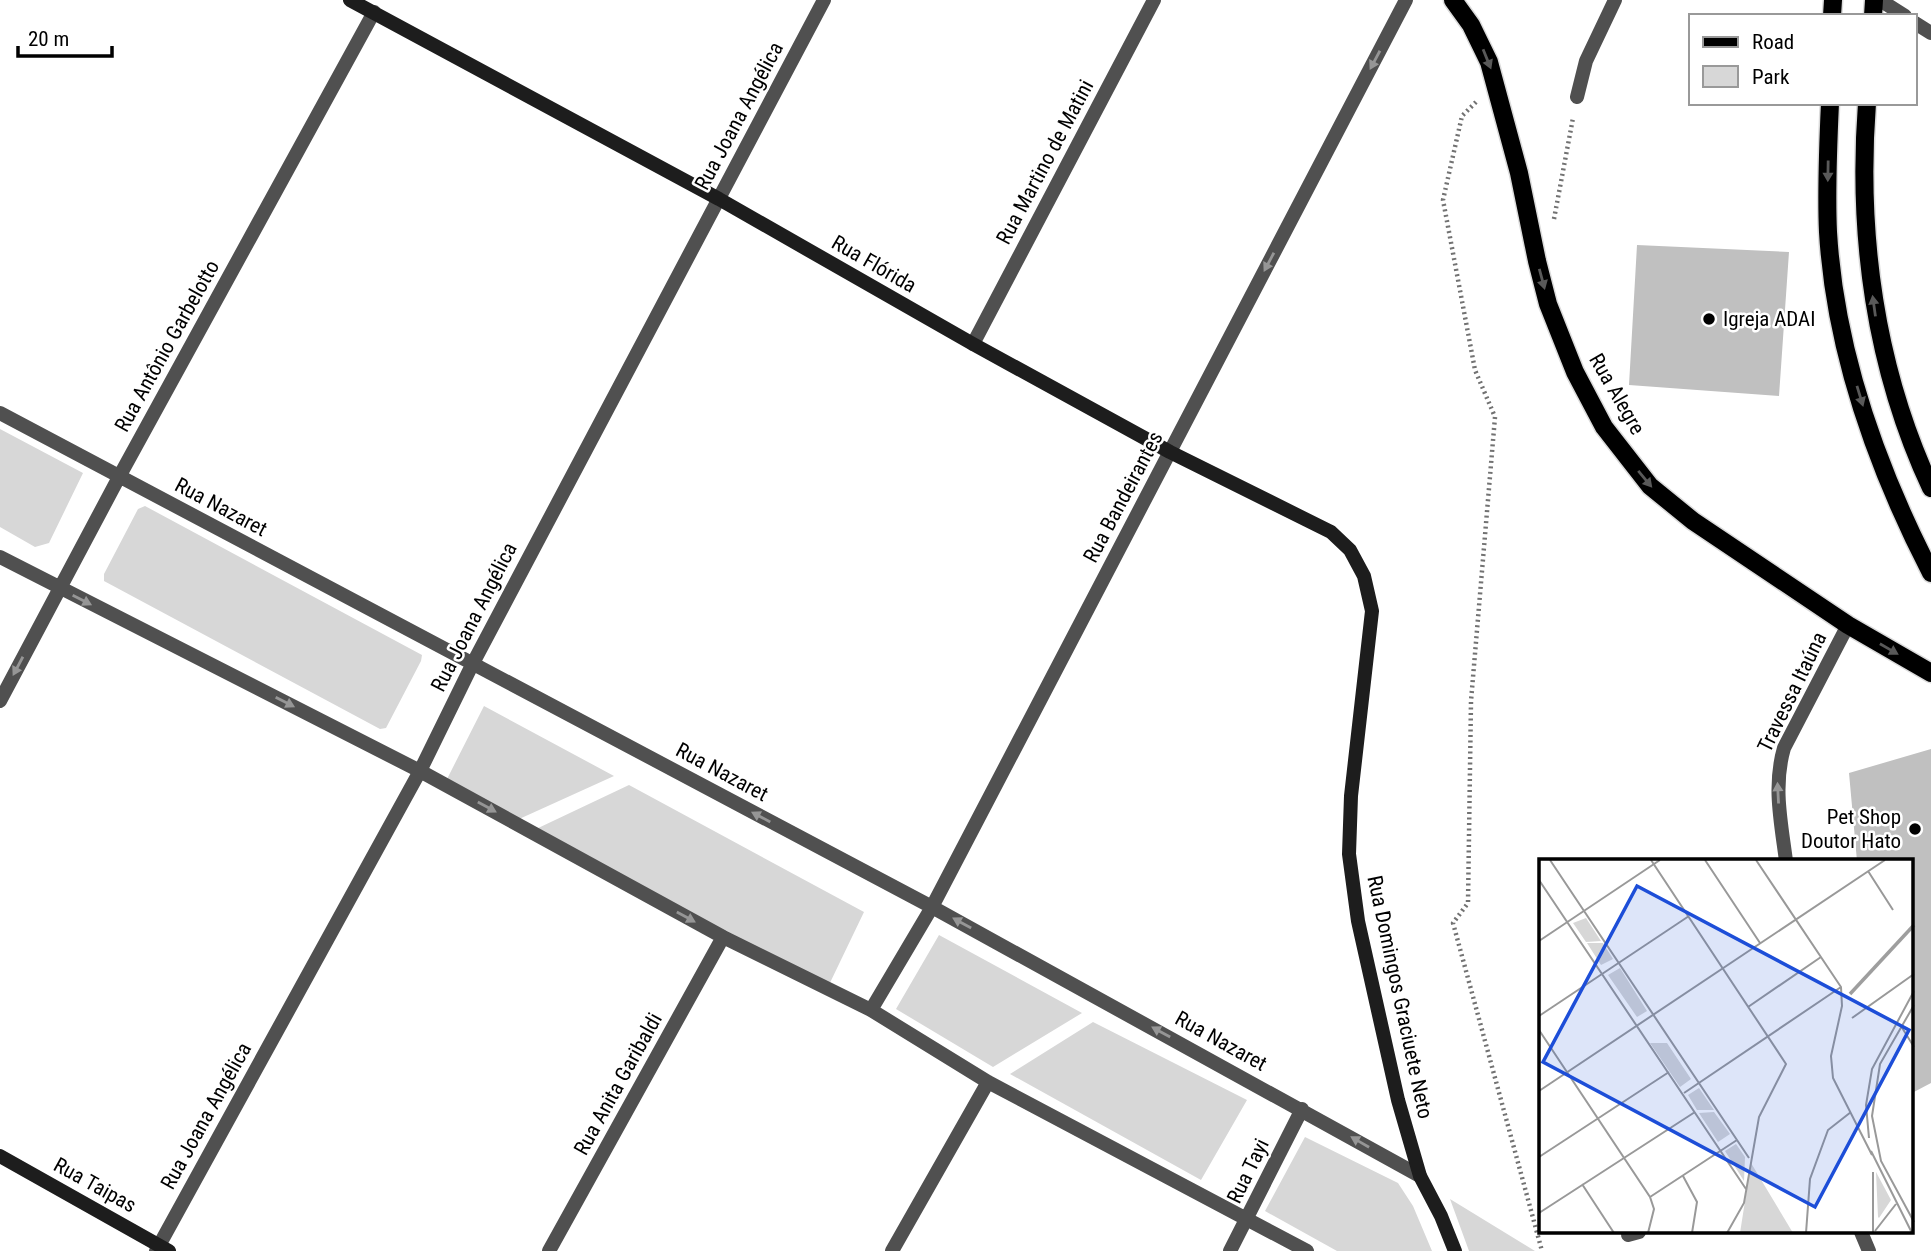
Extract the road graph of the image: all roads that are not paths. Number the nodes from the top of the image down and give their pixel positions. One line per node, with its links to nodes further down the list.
1 (350, 0): 8 (street, Rua Flórida)
2 (824, 0): 13 (street, Rua Joana Angélica)
3 (1154, 0): 14 (street, Rua Martino de Matini)
4 (1406, 0): 16 (street, Rua Bandeirantes, one-way to 16)
5 (1453, 0): 23 (main road, Rua Alegre, one-way to 23)
6 (1615, 0): 10 (street)
7 (1880, 0): 9 (street)
8 (373, 12): 13 (street, Rua Flórida); 17 (street, Rua Antônio Garbelotto)
9 (1902, 14)
10 (1577, 96)
11 (1830, 105): 20 (main road, one-way to 20)
12 (1867, 105): 18 (main road, one-way to 12)
13 (719, 199): 14 (street, Rua Flórida); 24 (street, Rua Joana Angélica)
14 (973, 344): 16 (street, Rua Flórida)
15 (0, 413): 17 (street, Rua Nazaret)
16 (1170, 452): 21 (street, Rua Flórida); 29 (street, Rua Bandeirantes)
17 (119, 477): 22 (street, Rua Antônio Garbelotto); 24 (street, Rua Nazaret)
18 (1931, 488)
19 (0, 557): 22 (street)
20 (1931, 573)
21 (1364, 576): 35 (street, Rua Domingos Graciuete Neto)
22 (59, 588): 26 (street, Rua Antônio Garbelotto, one-way to 26); 27 (street, one-way to 27)
23 (1848, 625): 25 (main road, Rua Alegre, one-way to 25); 28 (street, Travessa Itaúna, one-way to 23)
24 (472, 665): 27 (street, Rua Joana Angélica); 29 (street, Rua Nazaret, one-way to 24)
25 (1931, 673)
26 (0, 701)
27 (420, 771): 30 (street, one-way to 30); 38 (street, Rua Joana Angélica)
28 (1786, 859)
29 (932, 907): 31 (street, Rua Bandeirantes); 33 (street, Rua Nazaret, one-way to 29)
30 (723, 937): 31 (street); 39 (street, Rua Anita Garibaldi)
31 (870, 1010): 32 (street)
32 (988, 1082): 36 (street); 40 (street)
33 (1302, 1109): 35 (street, Rua Nazaret, one-way to 33); 36 (street, Rua Tayi)
34 (0, 1156): 38 (street, Rua Taipas)
35 (1420, 1176): 43 (street, Rua Domingos Graciuete Neto)
36 (1248, 1218): 41 (street, Rua Tayi); 42 (street)
37 (1862, 1234): 44 (street)
38 (161, 1249)
39 (549, 1251)
40 (892, 1251)
41 (1230, 1251)
42 (1307, 1251)
43 (1455, 1251)
44 (1870, 1251)

